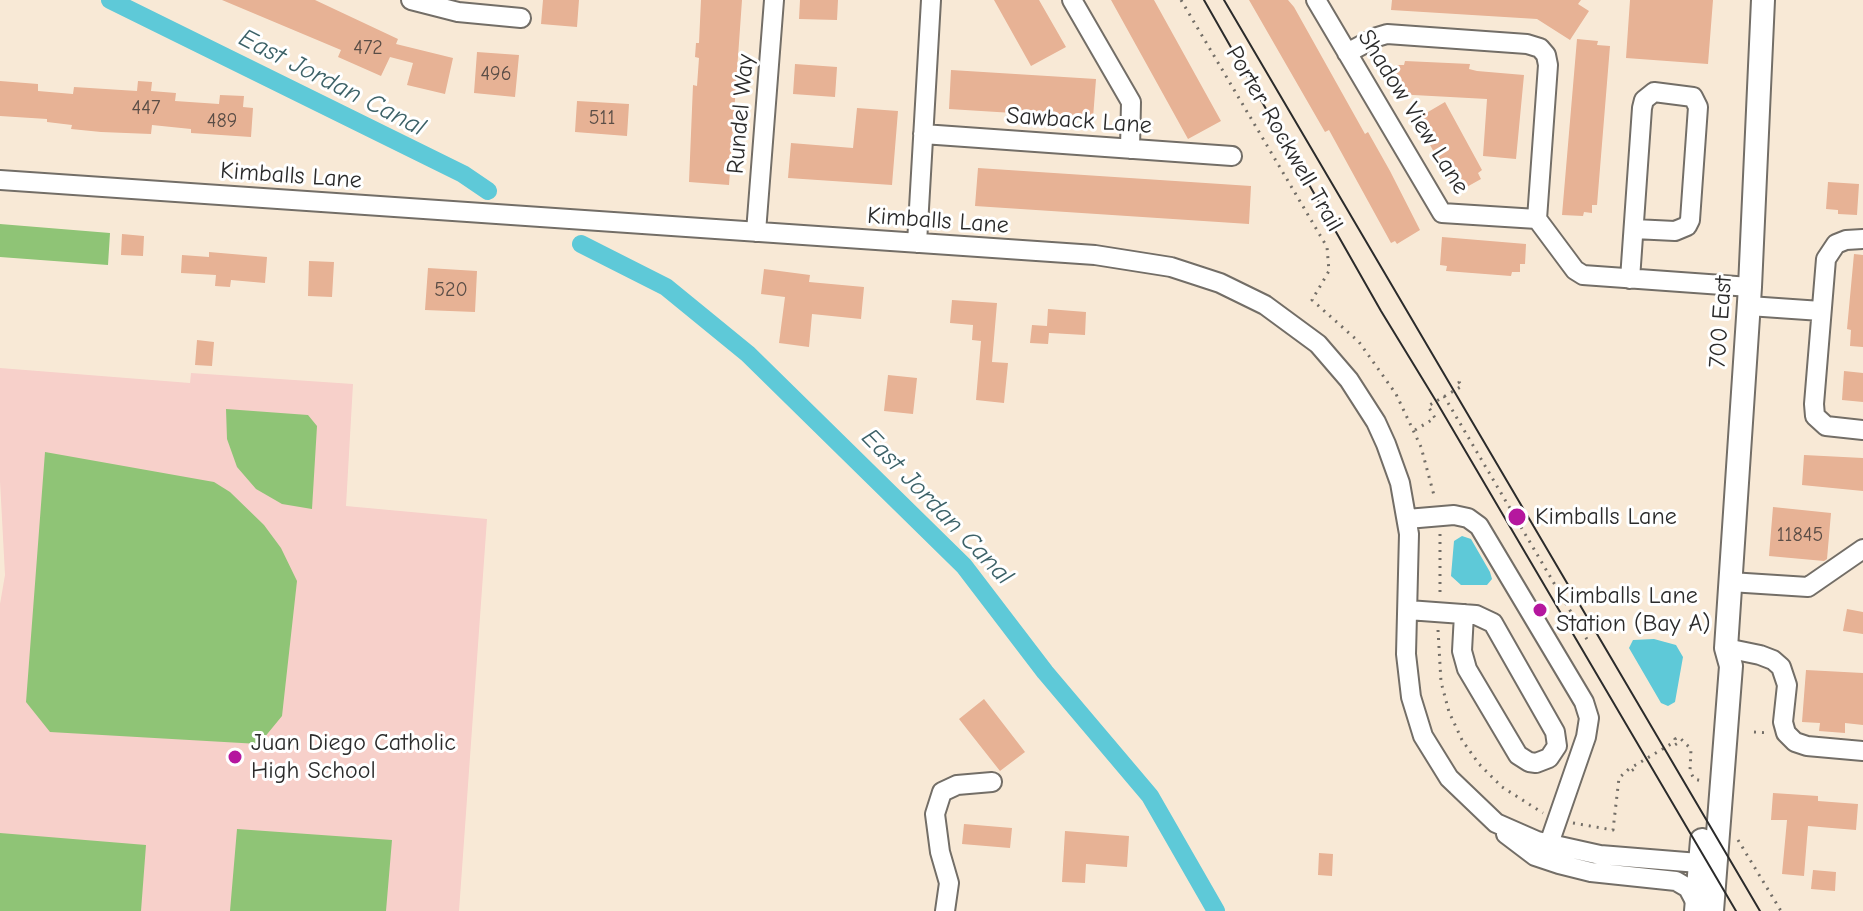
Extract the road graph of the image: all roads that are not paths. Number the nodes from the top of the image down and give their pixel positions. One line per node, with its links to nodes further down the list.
1 (411, 0): 7 (street)
2 (774, 0): 15 (street, Rundel Way)
3 (931, 0): 9 (street)
4 (1072, 0): 10 (street)
5 (1316, 0): 8 (street, Shadow View Lane)
6 (1763, 0): 19 (main road, 700 East)
7 (521, 18)
8 (1347, 53): 13 (street, Shadow View Lane); 13 (street)
9 (923, 134): 10 (street, Sawback Lane); 17 (street)
10 (1130, 149): 11 (street, Sawback Lane)
11 (1232, 156)
12 (0, 180): 15 (street, Kimballs Lane)
13 (1537, 219): 18 (street)
14 (1634, 229): 14 (street); 18 (street)
15 (756, 232): 17 (street, Kimballs Lane)
16 (1863, 239): 20 (street)
17 (917, 243): 22 (street, Kimballs Lane)
18 (1630, 279): 19 (street)
19 (1750, 296): 20 (street); 24 (main road, 700 East)
20 (1821, 311): 21 (street)
21 (1863, 430)
22 (1407, 519): 25 (street, Kimballs Lane); 31 (street)
23 (1863, 549): 24 (street)
24 (1730, 582): 27 (main road, 700 East)
25 (1408, 610): 26 (street); 30 (street, Kimballs Lane)
26 (1464, 614): 26 (street)
27 (1726, 648): 28 (street); 32 (main road, 700 East)
28 (1863, 751)
29 (992, 782): 34 (street)
30 (1496, 823): 31 (street, Kimballs Lane); 32 (street, Kimballs Lane); 33 (street)
31 (1551, 838): 32 (street, Kimballs Lane)
32 (1708, 859): 33 (main road, 700 East)
33 (1702, 909)
34 (945, 911)

